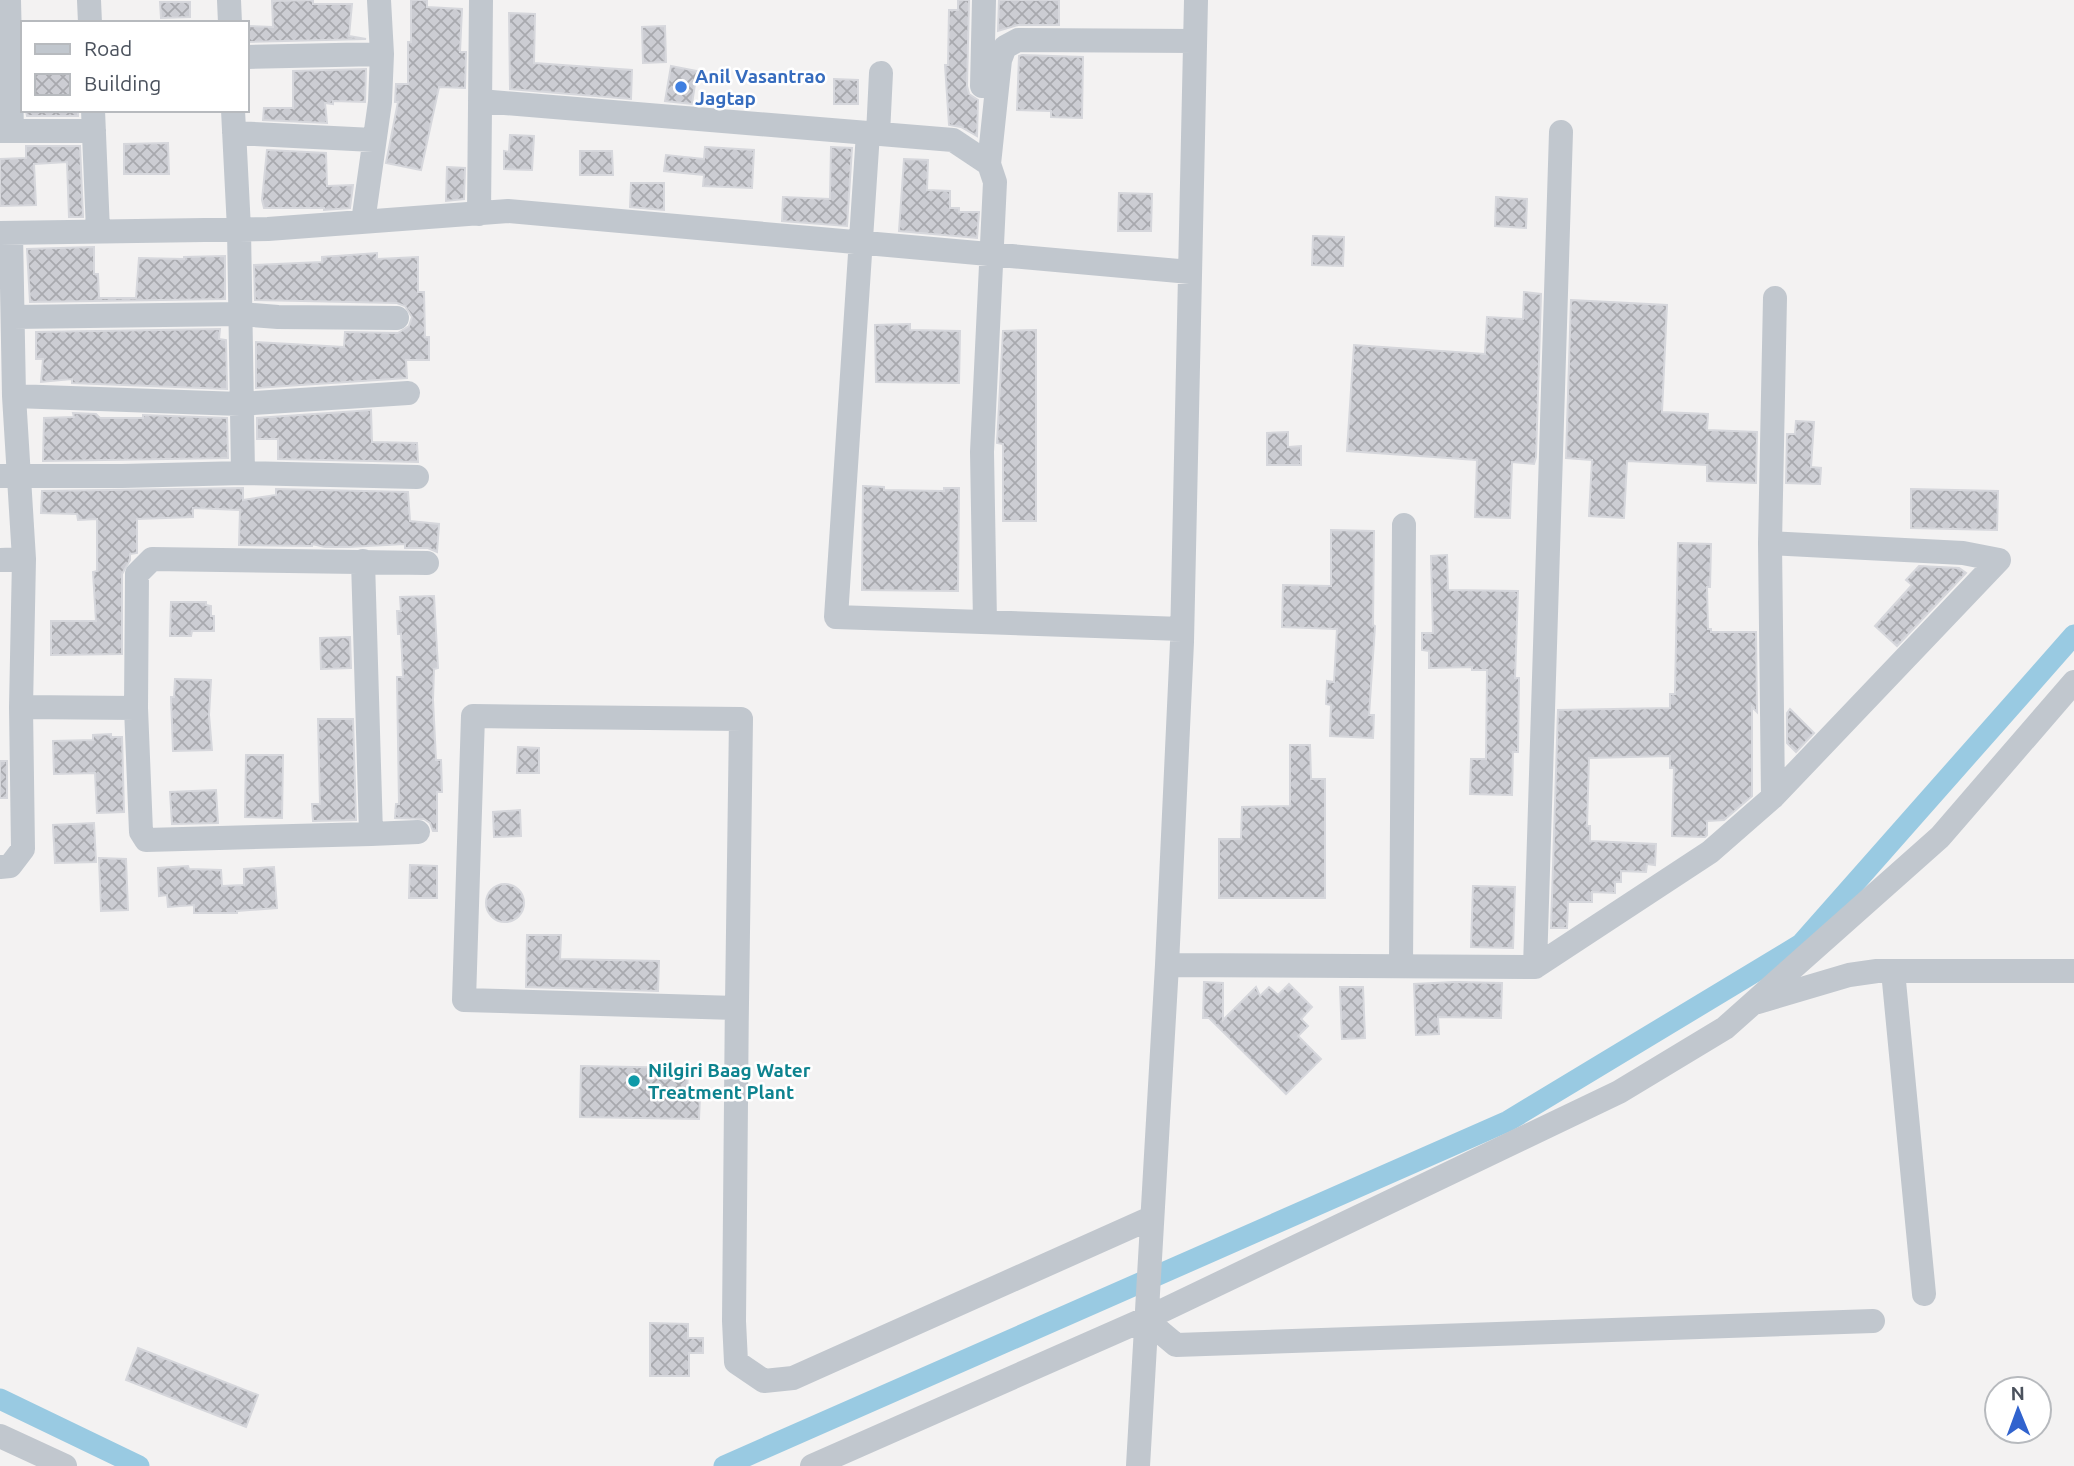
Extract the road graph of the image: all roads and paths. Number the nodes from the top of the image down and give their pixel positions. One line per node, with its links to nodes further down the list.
1 (9, 0): 17 (street)
2 (89, 0): 8 (street)
3 (229, 0): 9 (street)
4 (379, 0): 11 (street)
5 (481, 0): 14 (street)
6 (984, 0): 21 (street)
7 (1196, 0): 10 (street)
8 (90, 21)
9 (230, 21)
10 (1195, 41): 21 (street); 29 (street)
11 (382, 54): 12 (street); 20 (street)
12 (248, 57)
13 (881, 73): 19 (street)
14 (480, 101): 19 (street); 22 (street)
15 (94, 120): 17 (street); 25 (street)
16 (234, 122): 20 (street); 24 (street)
17 (6, 131)
18 (1561, 132): 56 (street)
19 (873, 133): 21 (street); 27 (street)
20 (373, 141): 23 (street)
21 (985, 160): 28 (street)
22 (479, 214): 23 (street); 27 (street)
23 (363, 222): 24 (street)
24 (239, 229): 25 (street); 31 (street)
25 (98, 231): 26 (street)
26 (6, 233): 32 (street)
27 (861, 243): 28 (street); 45 (street)
28 (991, 255): 29 (street); 45 (street)
29 (1190, 272): 46 (street)
30 (1775, 298): 41 (street)
31 (240, 314): 32 (street); 33 (street); 36 (street)
32 (13, 317): 35 (street)
33 (397, 318)
34 (408, 393): 36 (street)
35 (15, 396): 36 (street); 38 (street)
36 (240, 404): 37 (street)
37 (243, 473): 38 (street); 39 (street)
38 (10, 476): 42 (street)
39 (417, 477)
40 (1404, 525): 55 (street)
41 (1770, 543): 50 (street); 50 (street)
42 (12, 560): 48 (street)
43 (363, 561): 44 (street); 49 (street); 52 (street)
44 (427, 563)
45 (985, 622): 46 (street)
46 (1182, 629): 54 (street)
47 (2074, 682): 59 (street)
48 (21, 707): 49 (street); 53 (street)
49 (136, 708): 52 (street)
50 (1773, 797): 56 (street)
51 (418, 832): 52 (street)
52 (371, 834)
53 (0, 867)
54 (1167, 965): 55 (street); 61 (street)
55 (1401, 965): 56 (street)
56 (1535, 967)
57 (1893, 971): 58 (street); 59 (street); 62 (street)
58 (2074, 971)
59 (1754, 1003): 63 (street)
60 (736, 1008): 60 (street); 61 (street)
61 (1151, 1218): 63 (street)
62 (1924, 1294)
63 (1146, 1315): 64 (street); 67 (street); 68 (street)
64 (1873, 1321)
65 (0, 1436): 66 (street)
66 (65, 1466)
67 (812, 1466)
68 (1138, 1466)

